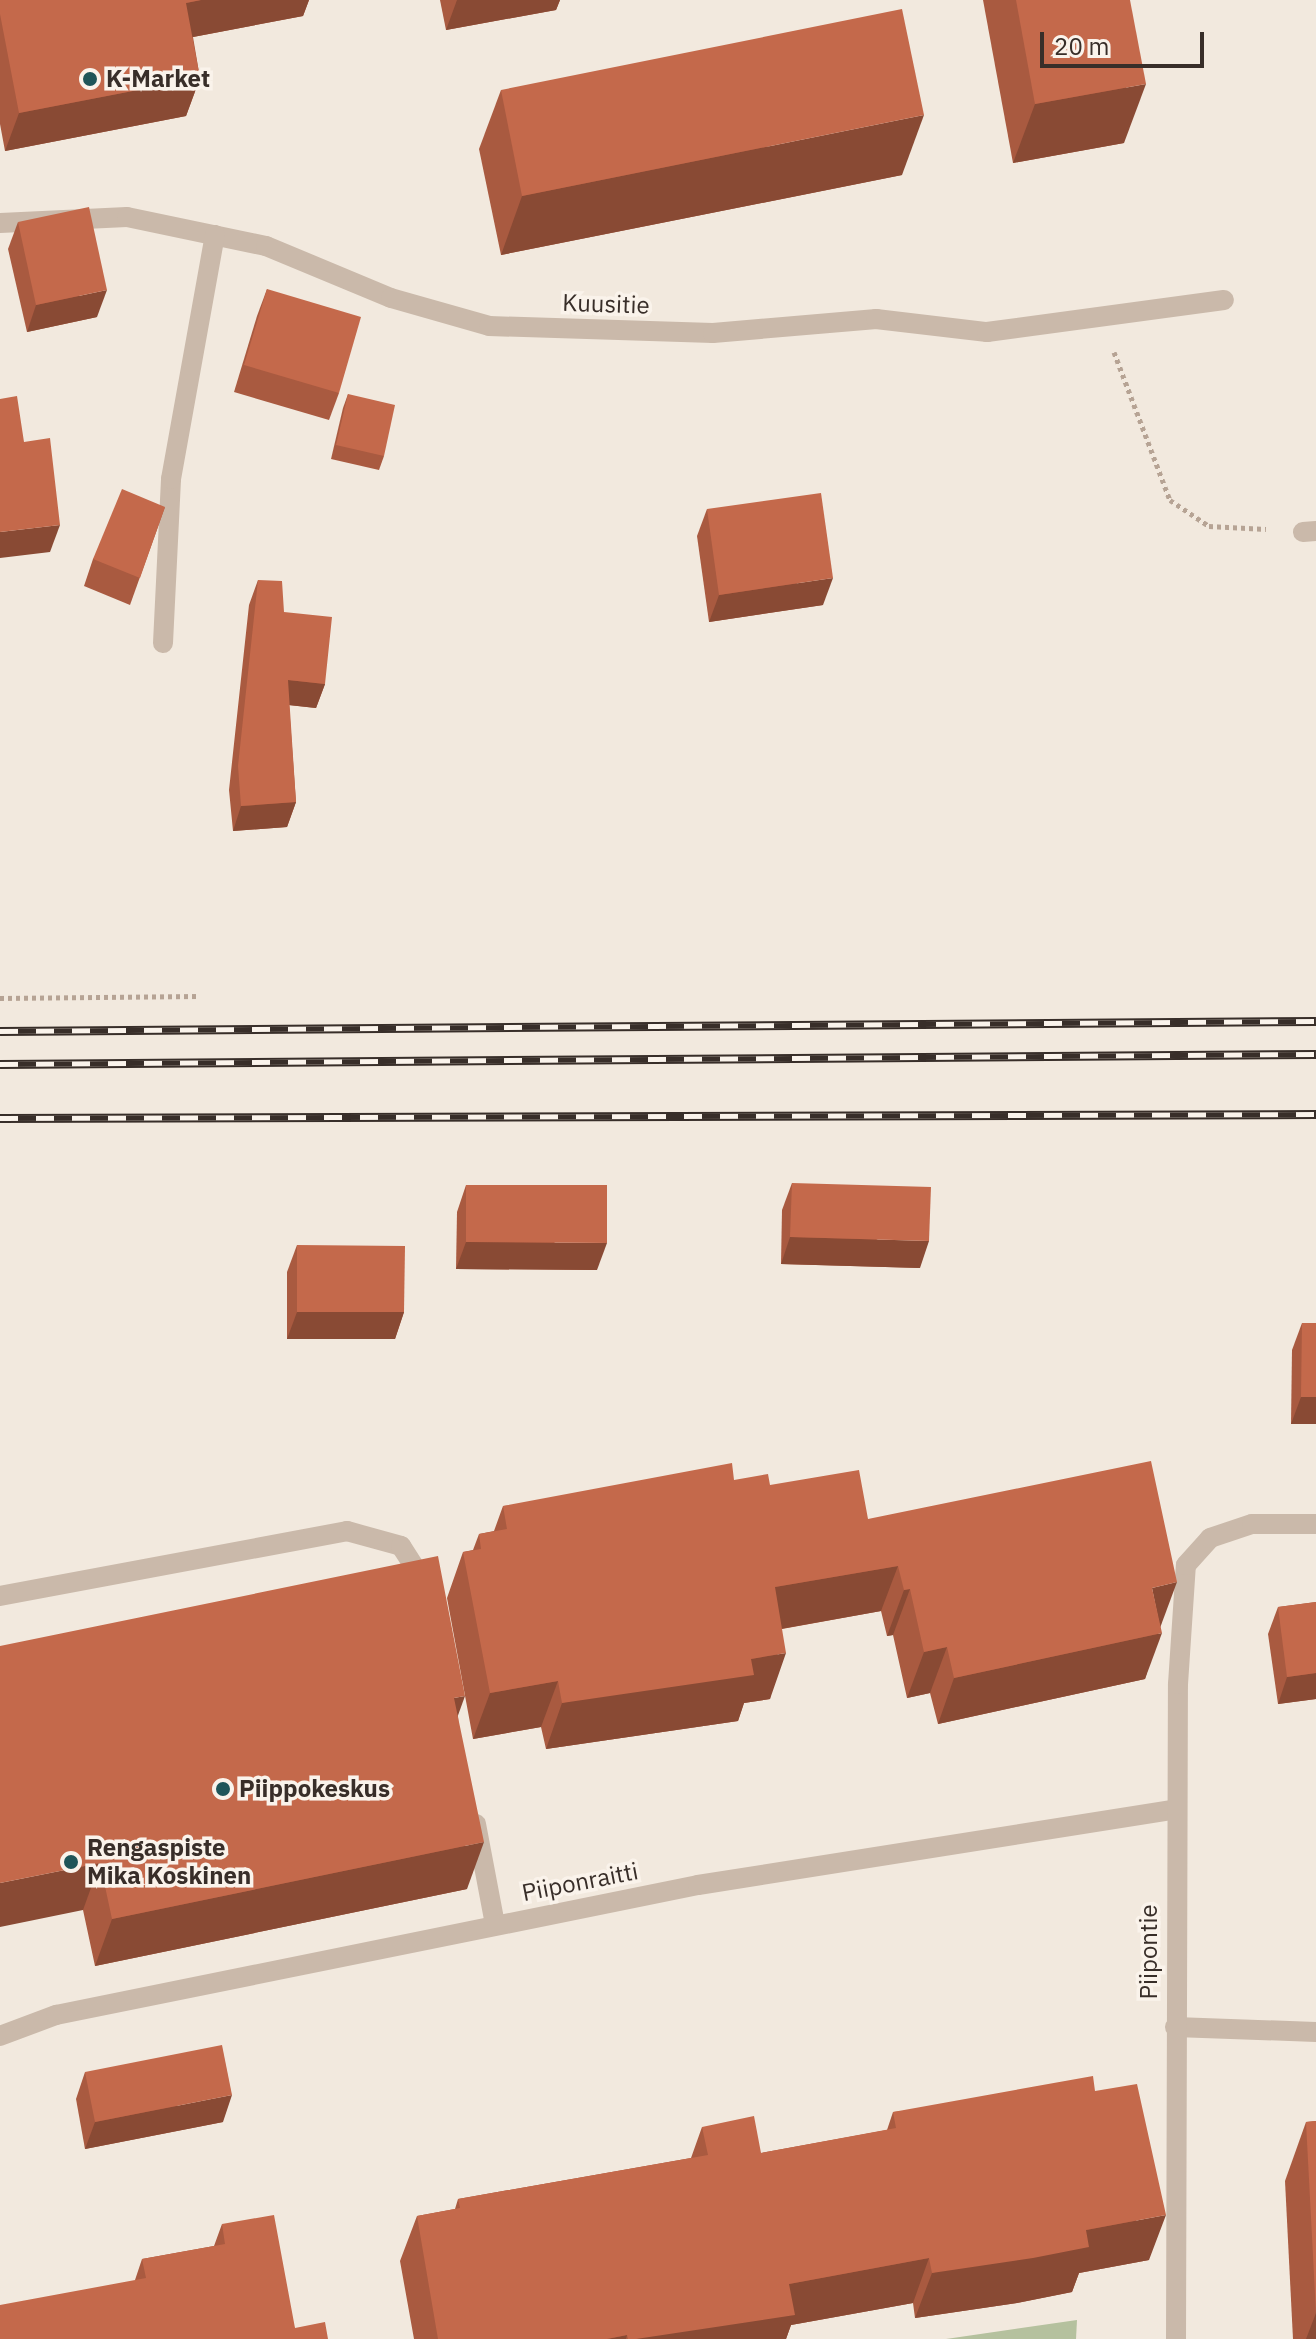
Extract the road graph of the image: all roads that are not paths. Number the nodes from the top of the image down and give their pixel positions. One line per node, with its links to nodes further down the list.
1 (0, 223): 2 (street, Kuusitie)
2 (215, 235): 3 (street, Kuusitie); 4 (street)
3 (1224, 300)
4 (163, 643)
5 (1316, 1524): 9 (street, Piipontie)
6 (0, 1596): 7 (street)
7 (433, 1596)
8 (471, 1800): 10 (street)
9 (1177, 1809): 10 (street, Piiponraitti); 11 (street, Piipontie)
10 (495, 1925): 13 (street, Piiponraitti)
11 (1175, 2027): 12 (street); 14 (street, Piipontie)
12 (1316, 2032)
13 (0, 2036)
14 (1176, 2339)

